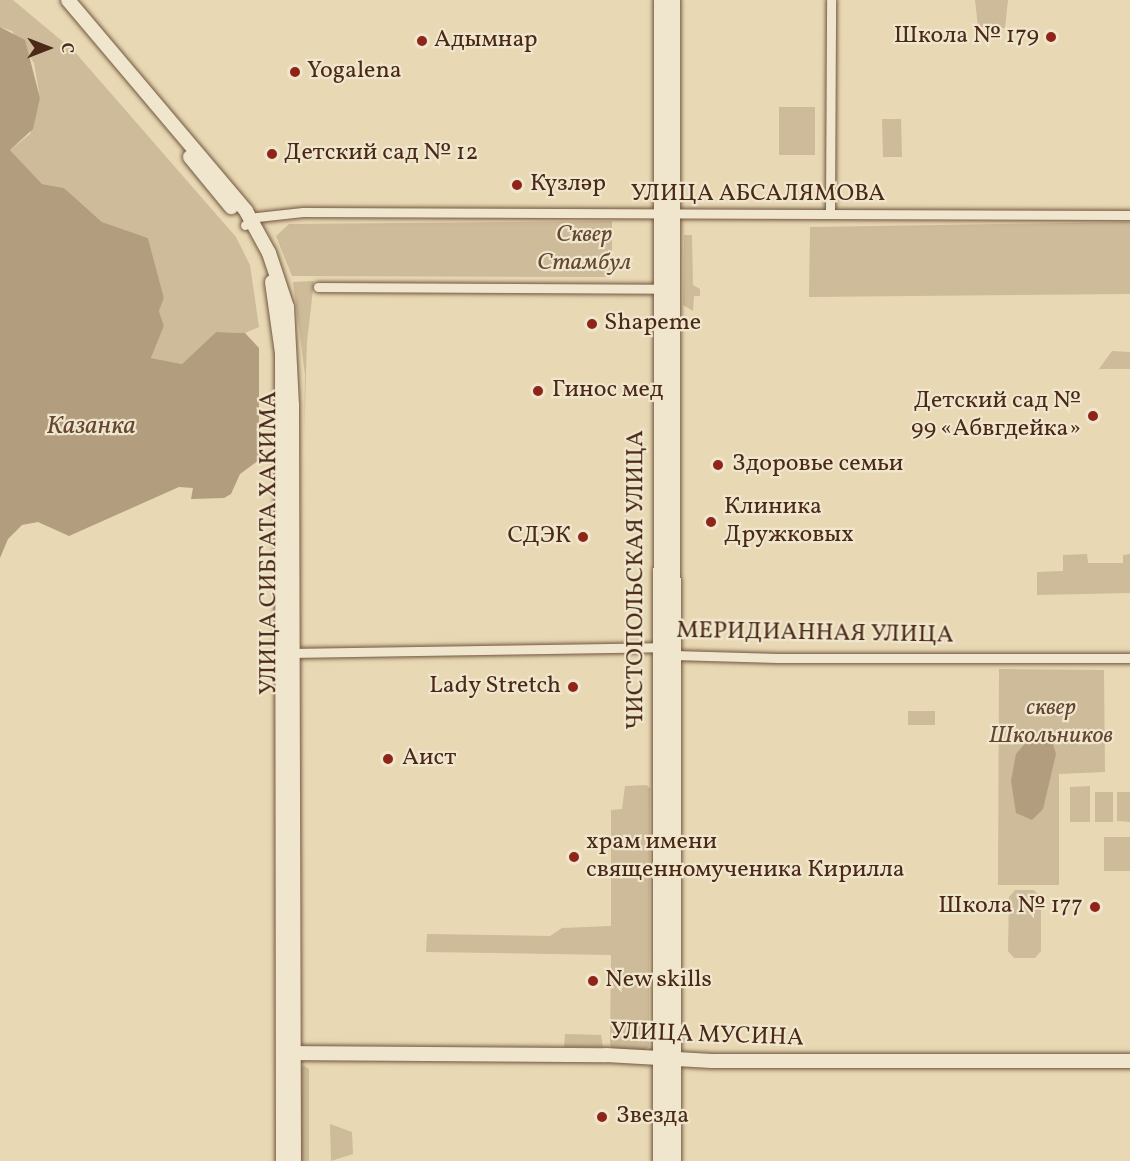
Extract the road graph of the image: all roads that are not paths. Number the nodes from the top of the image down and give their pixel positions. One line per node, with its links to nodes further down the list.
1 (59, 0): 9 (main road, УЛИЦА СИБГАТА ХАКИМА)
2 (68, 0): 9 (main road, УЛИЦА СИБГАТА ХАКИМА)
3 (661, 0): 7 (main road, ЧИСТОПОЛЬСКАЯ УЛИЦА)
4 (673, 0): 7 (main road, ЧИСТОПОЛЬСКАЯ УЛИЦА)
5 (831, 0): 6 (street)
6 (830, 214): 7 (street, УЛИЦА АБСАЛЯМОВА); 8 (street, УЛИЦА АБСАЛЯМОВА)
7 (666, 215): 9 (street, УЛИЦА АБСАЛЯМОВА); 11 (main road, ЧИСТОПОЛЬСКАЯ УЛИЦА); 14 (main road, ЧИСТОПОЛЬСКАЯ УЛИЦА)
8 (1130, 215)
9 (248, 223): 13 (main road, УЛИЦА СИБГАТА ХАКИМА)
10 (318, 287): 11 (street)
11 (659, 289): 12 (main road, ЧИСТОПОЛЬСКАЯ УЛИЦА)
12 (659, 647): 13 (street, МЕРИДИАННАЯ УЛИЦА); 14 (street, МЕРИДИАННАЯ УЛИЦА); 17 (main road, ЧИСТОПОЛЬСКАЯ УЛИЦА)
13 (287, 653): 16 (main road, УЛИЦА СИБГАТА ХАКИМА)
14 (673, 655): 15 (street, МЕРИДИАННАЯ УЛИЦА); 17 (main road, ЧИСТОПОЛЬСКАЯ УЛИЦА)
15 (1130, 658)
16 (288, 1054): 17 (main road, УЛИЦА МУСИНА); 19 (main road, УЛИЦА СИБГАТА ХАКИМА); 20 (main road, УЛИЦА СИБГАТА ХАКИМА)
17 (667, 1060): 18 (main road, УЛИЦА МУСИНА); 21 (main road, ЧИСТОПОЛЬСКАЯ УЛИЦА); 22 (main road, ЧИСТОПОЛЬСКАЯ УЛИЦА)
18 (1130, 1061)
19 (283, 1161)
20 (294, 1161)
21 (660, 1161)
22 (674, 1161)

